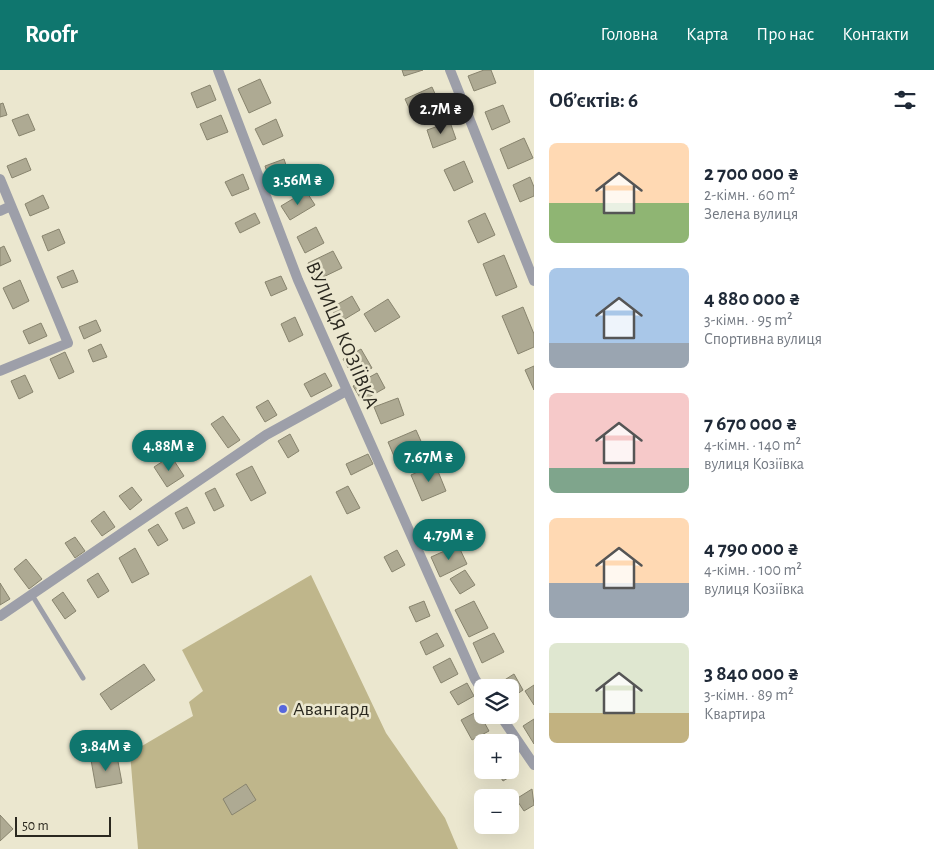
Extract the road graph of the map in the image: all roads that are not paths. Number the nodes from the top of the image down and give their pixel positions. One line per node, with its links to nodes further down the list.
1 (218, 70): 8 (street, ВУЛИЦЯ КОЗІЇВКА)
2 (450, 70): 6 (street)
3 (0, 179): 4 (street)
4 (11, 206): 5 (street); 7 (street)
5 (0, 211)
6 (534, 281)
7 (0, 371)
8 (346, 391): 9 (street); 12 (street, ВУЛИЦЯ КОЗІЇВКА)
9 (32, 594): 10 (street); 11 (lane)
10 (0, 616)
11 (83, 678)
12 (475, 679)
13 (506, 724): 14 (street)
14 (534, 765)

